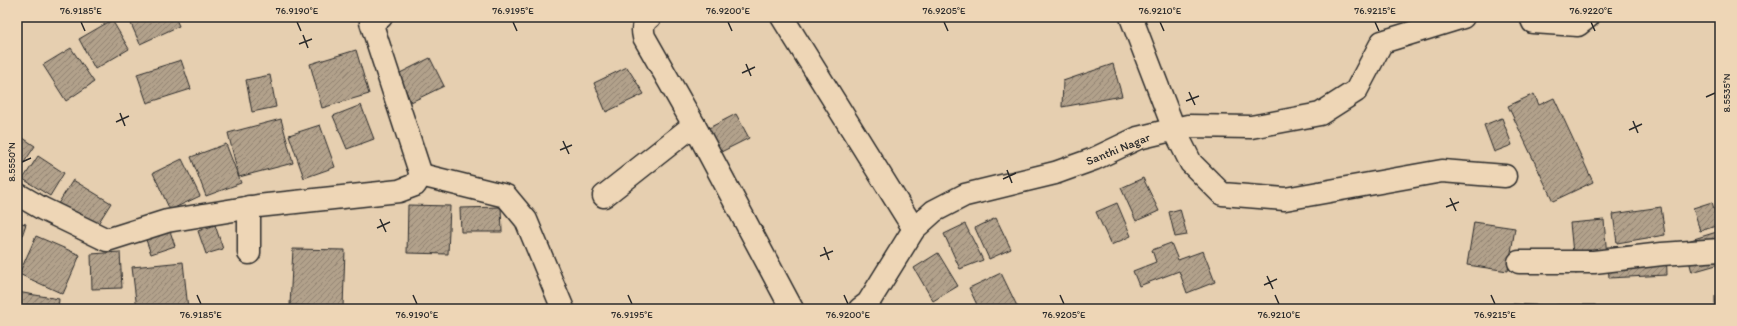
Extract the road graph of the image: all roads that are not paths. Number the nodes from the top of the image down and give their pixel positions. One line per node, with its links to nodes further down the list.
1 (381, 17): 10 (street)
2 (650, 17): 8 (street)
3 (782, 17): 15 (street)
4 (1132, 17): 9 (street)
5 (1463, 17): 9 (street, Santhi Nagar)
6 (1531, 17): 7 (street)
7 (1588, 17)
8 (694, 125): 13 (street); 20 (street)
9 (1174, 129): 11 (street); 15 (street, Santhi Nagar)
10 (421, 175): 14 (street); 19 (street)
11 (1505, 176)
12 (17, 194): 14 (street)
13 (604, 196)
14 (249, 207): 17 (street)
15 (914, 228): 21 (street, Santhi Nagar)
16 (1720, 250): 18 (street)
17 (249, 253)
18 (1519, 262)
19 (563, 309)
20 (792, 309)
21 (860, 309)

